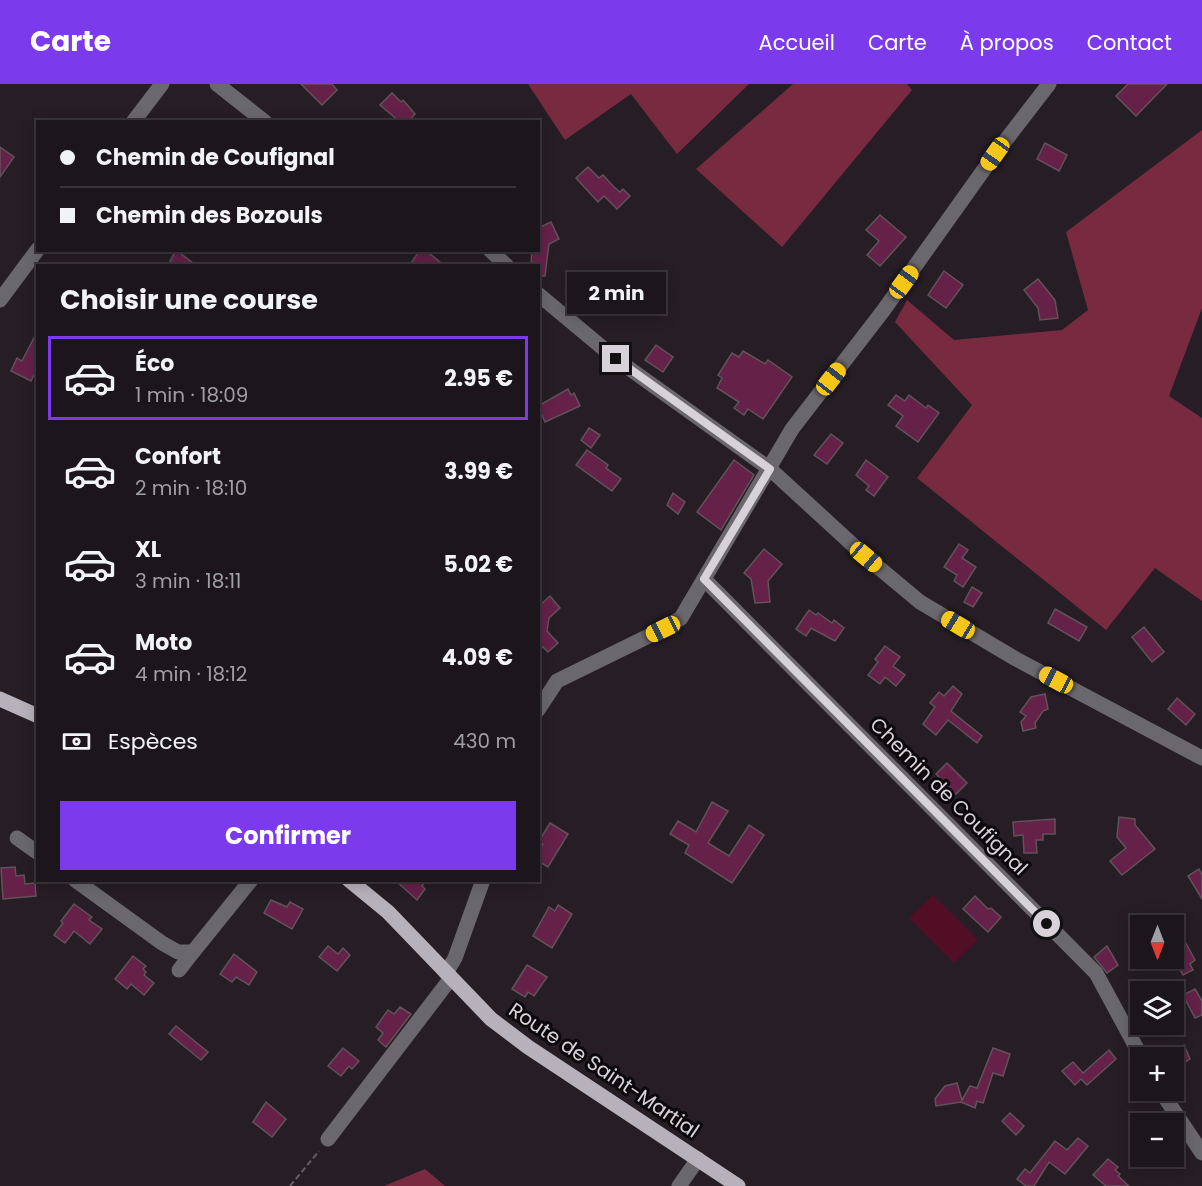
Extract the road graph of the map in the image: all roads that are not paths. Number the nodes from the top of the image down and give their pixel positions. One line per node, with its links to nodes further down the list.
1 (162, 84): 4 (street)
2 (217, 84): 5 (street)
3 (1049, 84): 11 (street)
4 (135, 120)
5 (262, 120)
6 (36, 252): 10 (street)
7 (492, 252): 8 (street)
8 (505, 264)
9 (540, 296): 11 (street)
10 (0, 300)
11 (770, 469): 12 (street); 16 (street)
12 (704, 579): 14 (street); 26 (street, Chemin de Coufignal)
13 (0, 699): 15 (main road)
14 (540, 707)
15 (36, 715)
16 (1202, 758)
17 (17, 838): 18 (street)
18 (36, 852)
19 (78, 882): 23 (street)
20 (250, 882): 23 (street)
21 (351, 882): 25 (main road, Route de Saint-Martial)
22 (482, 882): 25 (street)
23 (193, 952): 24 (street)
24 (179, 970)
25 (448, 975): 28 (street); 30 (main road, Route de Saint-Martial)
26 (1136, 1047)
27 (1167, 1101): 29 (street)
28 (328, 1139)
29 (1202, 1153)
30 (698, 1159): 31 (street); 32 (main road, Route de Saint-Martial)
31 (680, 1186)
32 (738, 1186)

